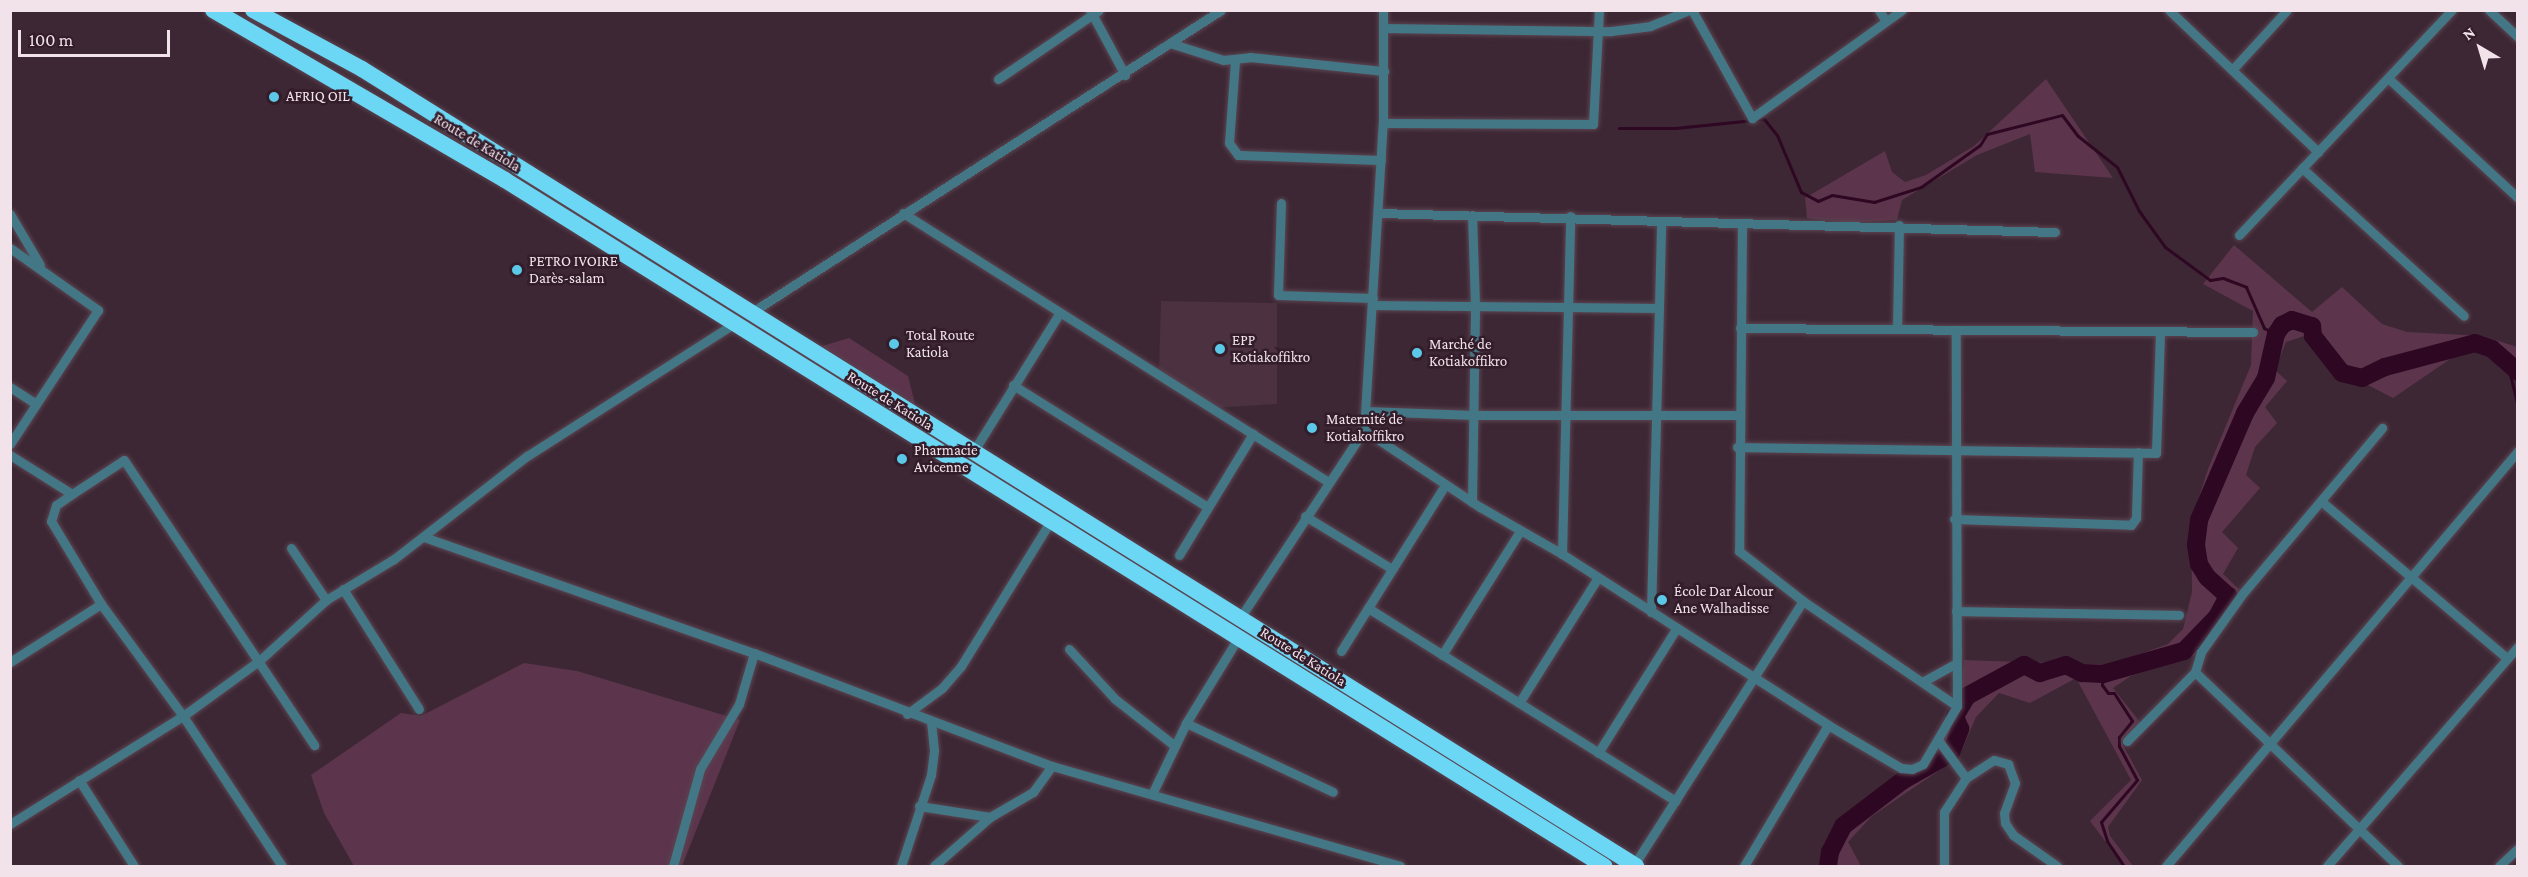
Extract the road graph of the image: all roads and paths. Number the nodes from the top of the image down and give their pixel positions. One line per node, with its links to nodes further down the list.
1 (213, 10): 50 (highway, Route de Katiola)
2 (253, 10): 47 (highway, Route de Katiola)
3 (1221, 10): 18 (street)
4 (1383, 10): 15 (street)
5 (1599, 10): 16 (street)
6 (1690, 10): 14 (street); 16 (street)
7 (1879, 10): 14 (street)
8 (1902, 10): 14 (street)
9 (2169, 10): 20 (street)
10 (2287, 10): 20 (street)
11 (2452, 10): 23 (street)
12 (2489, 10): 17 (street)
13 (1094, 12): 22 (street); 24 (street)
14 (1886, 21)
15 (1383, 28): 16 (street); 21 (street)
16 (1598, 31): 25 (street)
17 (2517, 37)
18 (1173, 44): 19 (street); 22 (street)
19 (1235, 61): 21 (street); 27 (street)
20 (2232, 70): 26 (street)
21 (1384, 71): 25 (street)
22 (1125, 75): 31 (street)
23 (2388, 78): 26 (street); 29 (street)
24 (998, 79)
25 (1383, 123): 27 (street)
26 (2318, 152): 28 (street)
27 (1381, 160): 32 (street)
28 (2302, 168): 40 (street); 49 (street)
29 (2517, 198)
30 (1281, 203): 43 (street)
31 (903, 213): 47 (street); 48 (street)
32 (1379, 213): 34 (street); 43 (street)
33 (10, 214): 42 (street)
34 (1472, 215): 35 (street); 44 (street)
35 (1570, 216): 36 (street); 45 (street)
36 (1661, 222): 37 (street); 46 (street)
37 (1742, 223): 38 (street); 51 (street)
38 (1899, 225): 39 (street); 52 (street)
39 (2055, 232)
40 (2238, 235)
41 (10, 248): 42 (street)
42 (42, 267): 58 (street)
43 (1373, 302): 44 (street); 59 (street)
44 (1475, 305): 45 (street); 62 (street)
45 (1568, 308): 46 (street); 60 (street)
46 (1656, 308): 61 (street)
47 (750, 313): 50 (street); 71 (highway, Route de Katiola)
48 (1059, 314): 56 (street); 66 (street)
49 (2464, 316)
50 (733, 324): 82 (highway, Route de Katiola); 84 (street)
51 (1740, 328): 52 (street); 63 (street)
52 (1897, 329): 53 (street)
53 (1956, 330): 54 (street); 69 (street)
54 (2160, 332): 55 (street); 72 (street)
55 (2253, 332)
56 (1013, 385): 71 (street); 79 (street)
57 (10, 387): 58 (street)
58 (36, 404): 67 (street)
59 (1366, 411): 62 (street); 65 (street)
60 (1565, 414): 61 (street); 62 (street); 86 (street)
61 (1654, 414): 63 (street); 97 (street)
62 (1474, 415): 78 (street)
63 (1738, 415): 68 (street)
64 (2382, 428): 77 (street)
65 (1364, 430): 74 (street); 75 (street)
66 (1253, 434): 74 (street); 79 (street)
67 (10, 444)
68 (1737, 447): 69 (street); 93 (street)
69 (1953, 448): 72 (street); 81 (street)
70 (2517, 451): 89 (street)
71 (973, 452): 99 (highway, Route de Katiola)
72 (2138, 452): 81 (street)
73 (10, 455): 76 (street)
74 (1327, 481): 80 (street)
75 (1446, 485): 78 (street); 88 (street)
76 (72, 494): 94 (street); 108 (street)
77 (2321, 501): 89 (street); 111 (street)
78 (1472, 502): 83 (street)
79 (1206, 506): 87 (street)
80 (1305, 516): 88 (street); 99 (street)
81 (1954, 519): 96 (street)
82 (1050, 522): 101 (highway, Route de Katiola); 117 (street)
83 (1520, 531): 86 (street); 106 (street)
84 (424, 537): 91 (street); 105 (street)
85 (291, 548): 92 (street)
86 (1562, 554): 90 (street)
87 (1179, 555)
88 (1392, 569): 95 (street)
89 (2411, 577): 107 (street); 124 (street)
90 (1597, 579): 97 (street); 114 (street)
91 (343, 589): 92 (street); 116 (street)
92 (326, 600): 108 (street)
93 (1803, 601): 112 (street); 113 (street)
94 (101, 604): 109 (street); 118 (street)
95 (1368, 608): 104 (street); 106 (street)
96 (1956, 611): 98 (street); 110 (street)
97 (1651, 612): 100 (street)
98 (2179, 615)
99 (1240, 618): 140 (highway, Route de Katiola)
100 (1676, 628): 112 (street); 127 (street)
101 (1238, 638): 120 (street); 139 (highway, Route de Katiola)
102 (2517, 646): 107 (street)
103 (1069, 649): 126 (street)
104 (1341, 651)
105 (754, 653): 117 (street); 143 (street)
106 (1442, 655): 114 (street)
107 (2507, 658): 137 (street)
108 (260, 660): 118 (street); 125 (street)
109 (10, 662)
110 (1956, 663): 113 (street); 115 (street)
111 (2195, 672): 123 (street); 124 (street)
112 (1754, 677): 121 (street); 133 (street)
113 (1924, 681): 115 (street)
114 (1519, 703): 127 (street)
115 (1957, 706): 122 (street)
116 (419, 709)
117 (907, 714): 119 (street)
118 (183, 716): 130 (street); 142 (street)
119 (931, 723): 128 (street); 134 (street)
120 (1186, 723): 126 (street); 132 (street)
121 (1828, 725): 122 (street); 147 (street)
122 (1938, 740): 129 (street)
123 (2127, 741)
124 (2270, 743): 137 (street); 150 (street)
125 (314, 745)
126 (1175, 746): 131 (street)
127 (1598, 753): 133 (street)
128 (1052, 766): 131 (street); 135 (street)
129 (1966, 778): 148 (street); 149 (street)
130 (79, 780): 136 (street); 141 (street)
131 (1153, 792): 146 (street)
132 (1332, 792)
133 (1676, 801): 140 (street)
134 (919, 806): 135 (street); 144 (street)
135 (990, 817): 145 (street)
136 (10, 824)
137 (2359, 829): 151 (street); 152 (street)
138 (2517, 848): 153 (street)
139 (1597, 865)
140 (1635, 866)
141 (134, 867)
142 (282, 867)
143 (672, 867)
144 (901, 867)
145 (934, 867)
146 (1400, 867)
147 (1744, 867)
148 (1944, 867)
149 (2057, 867)
150 (2166, 867)
151 (2327, 867)
152 (2398, 867)
153 (2499, 867)

